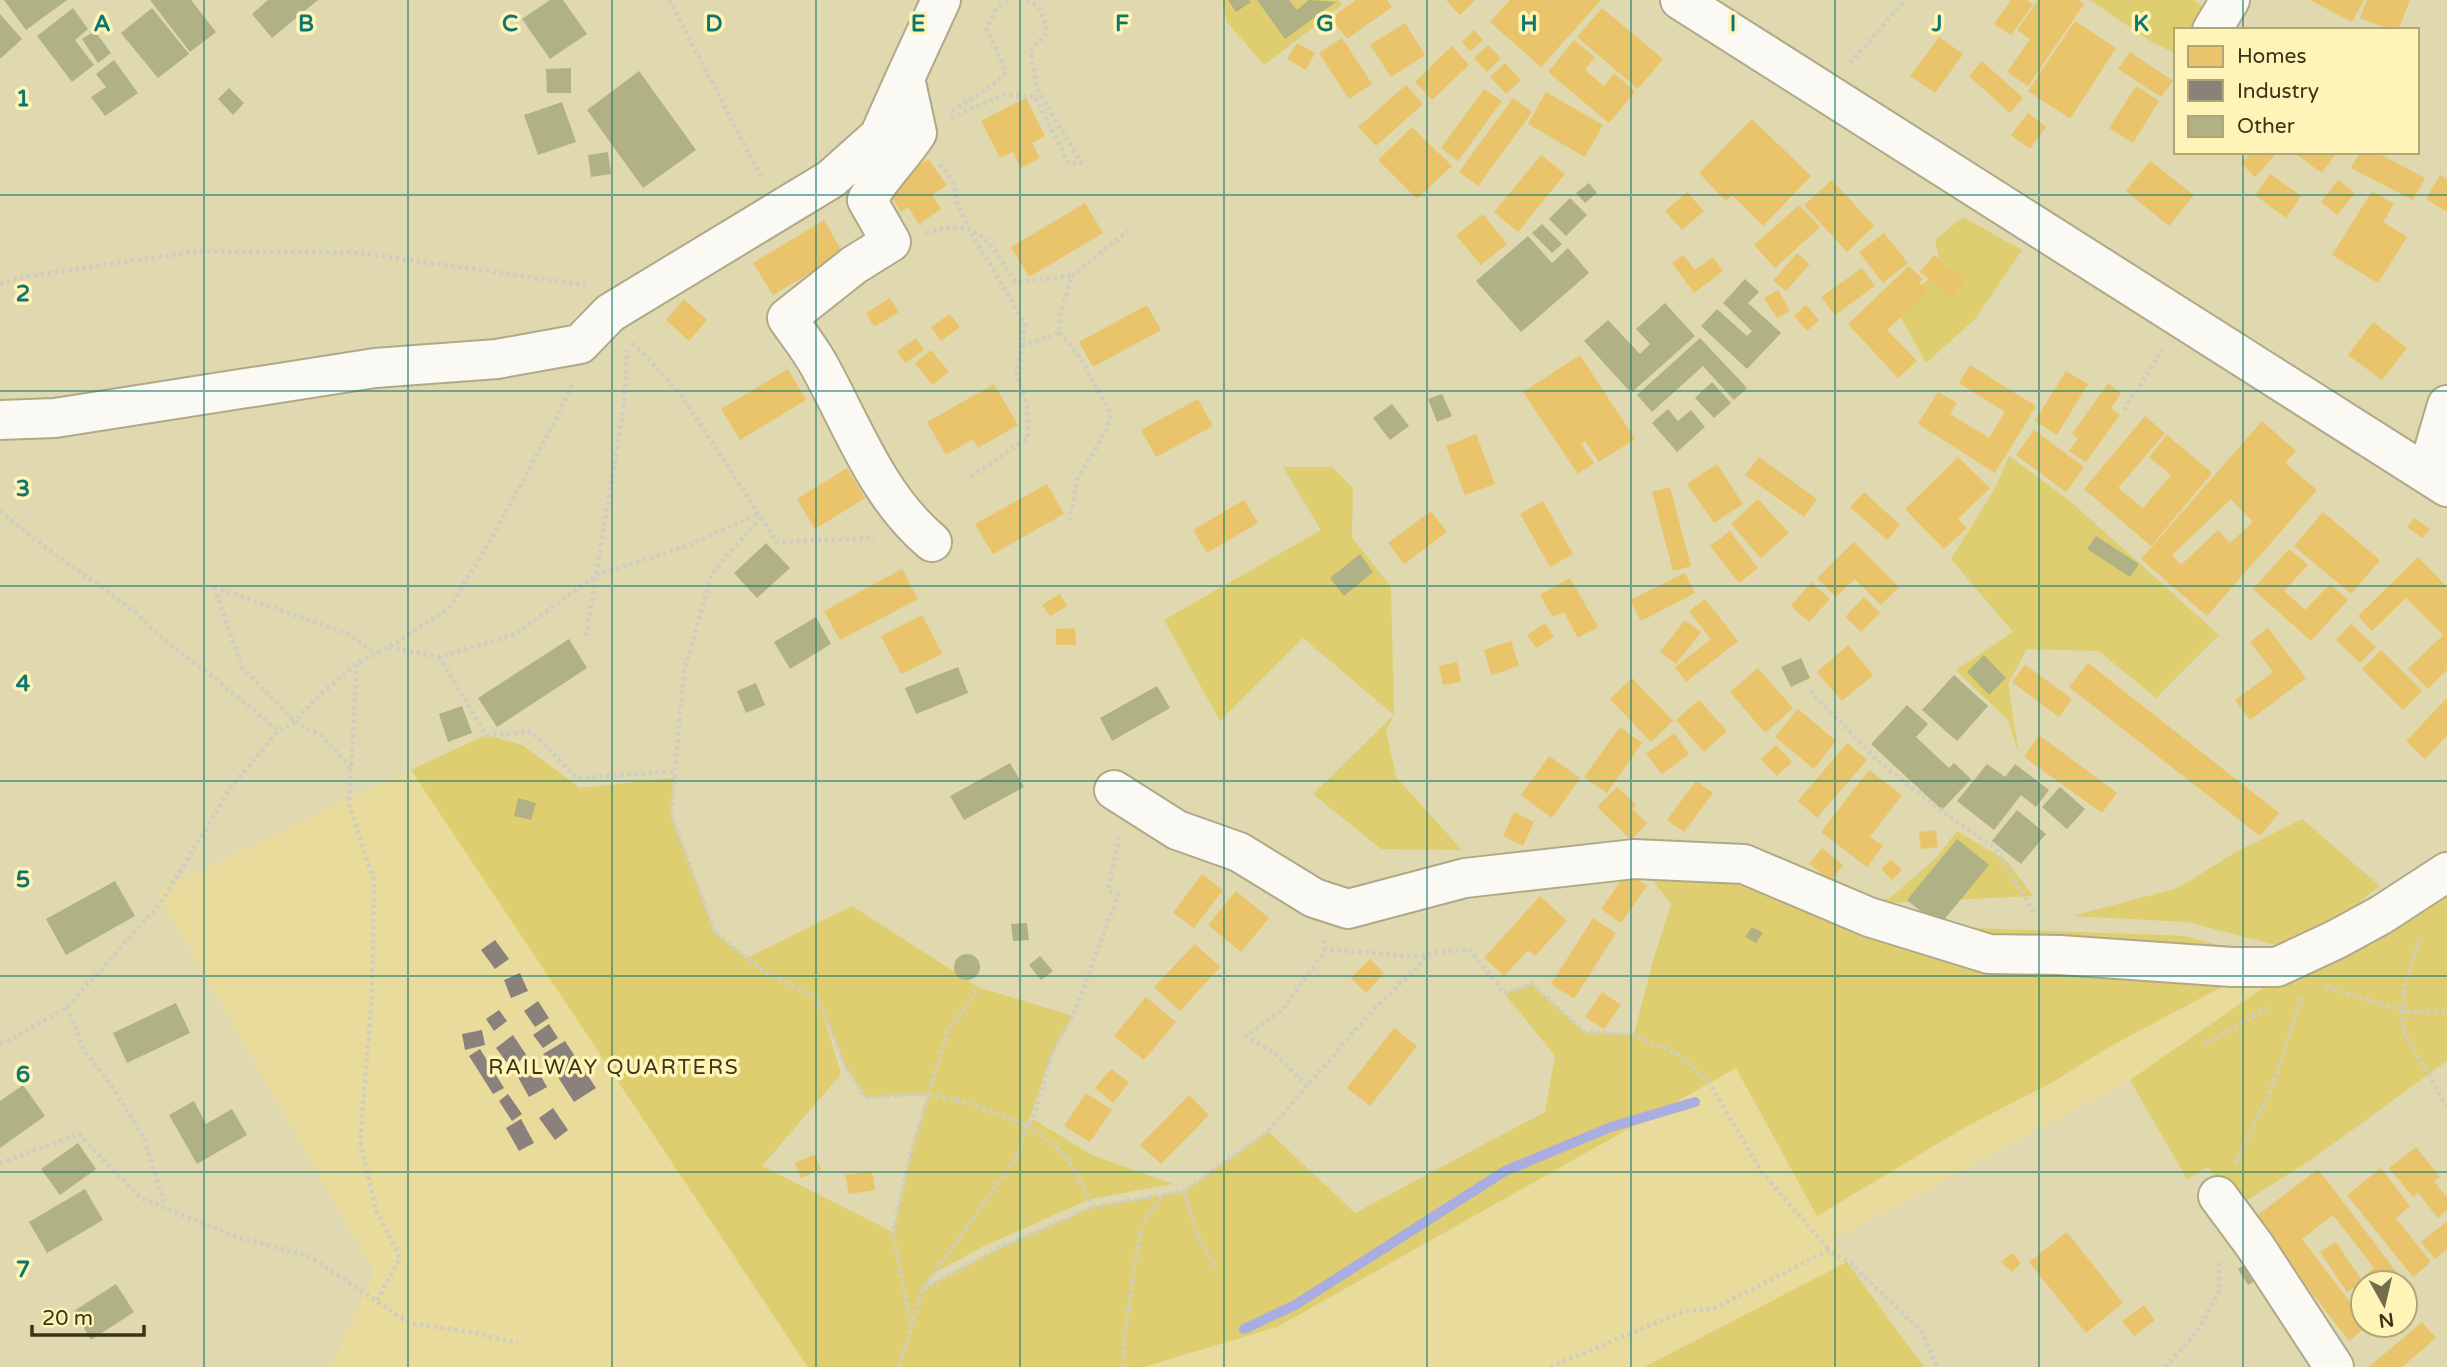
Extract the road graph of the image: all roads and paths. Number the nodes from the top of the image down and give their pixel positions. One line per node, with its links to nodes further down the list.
1 (669, 0): 14 (path)
2 (941, 0): 11 (street)
3 (991, 0): 9 (path)
4 (1013, 0): 9 (path)
5 (1028, 0): 13 (path)
6 (1680, 0): 12 (street)
7 (1905, 0): 12 (path)
8 (2230, 0): 10 (street)
9 (996, 8): 13 (path)
10 (2213, 28)
11 (905, 78): 13 (street); 14 (street)
12 (1825, 92): 21 (street)
13 (917, 133): 15 (path); 33 (street)
14 (780, 211): 20 (street)
15 (968, 227): 17 (path); 18 (path); 24 (path)
16 (1128, 231): 18 (path)
17 (925, 234)
18 (1072, 276): 22 (path)
19 (0, 284): 20 (path)
20 (610, 313): 23 (street)
21 (2182, 319): 26 (path); 29 (street)
22 (1059, 333): 24 (path); 32 (path)
23 (580, 344): 27 (street); 36 (path)
24 (1022, 346): 28 (path)
25 (2447, 405): 29 (street)
26 (2124, 410)
27 (0, 420)
28 (967, 479)
29 (2437, 480)
30 (0, 511): 42 (path)
31 (760, 516): 33 (path); 34 (path); 34 (path); 44 (path)
32 (1070, 519)
33 (932, 542)
34 (596, 575): 35 (path); 38 (path)
35 (586, 636)
36 (389, 647): 37 (path); 38 (path)
37 (376, 653): 39 (path); 41 (path)
38 (439, 657): 44 (path)
39 (357, 663): 41 (path); 43 (path)
40 (1810, 691): 51 (path)
41 (295, 722): 42 (path); 43 (path)
42 (278, 731): 56 (path)
43 (352, 769): 75 (path)
44 (675, 771): 62 (path)
45 (1114, 790): 51 (street); 64 (path)
46 (2447, 872): 51 (street)
47 (2423, 925): 57 (path)
48 (1322, 939): 49 (path)
49 (1326, 949): 50 (path); 61 (path)
50 (1433, 953): 61 (path); 72 (path)
51 (2060, 956)
52 (2320, 985): 57 (path)
53 (979, 987): 62 (path)
54 (2293, 993): 68 (path)
55 (2282, 999): 60 (path)
56 (67, 1007): 59 (path); 70 (path)
57 (2401, 1011): 58 (path); 63 (path)
58 (2447, 1012)
59 (0, 1043)
60 (2204, 1045)
61 (1307, 1086): 66 (path)
62 (929, 1094): 64 (path); 76 (path)
63 (2447, 1106)
64 (1027, 1125): 69 (path); 74 (path)
65 (0, 1163): 70 (path)
66 (1184, 1191): 67 (path); 73 (path)
67 (1163, 1195): 69 (path); 79 (path)
68 (2218, 1196): 71 (street)
69 (1092, 1207): 74 (path)
70 (166, 1208): 75 (path)
71 (2255, 1246): 82 (path); 83 (street)
72 (1829, 1250): 80 (path); 81 (path)
73 (1217, 1269)
74 (923, 1289): 76 (path)
75 (377, 1301): 77 (path)
76 (911, 1327): 78 (path)
77 (517, 1343)
78 (899, 1367)
79 (1123, 1367)
80 (1550, 1367)
81 (1937, 1367)
82 (2165, 1367)
83 (2334, 1367)

